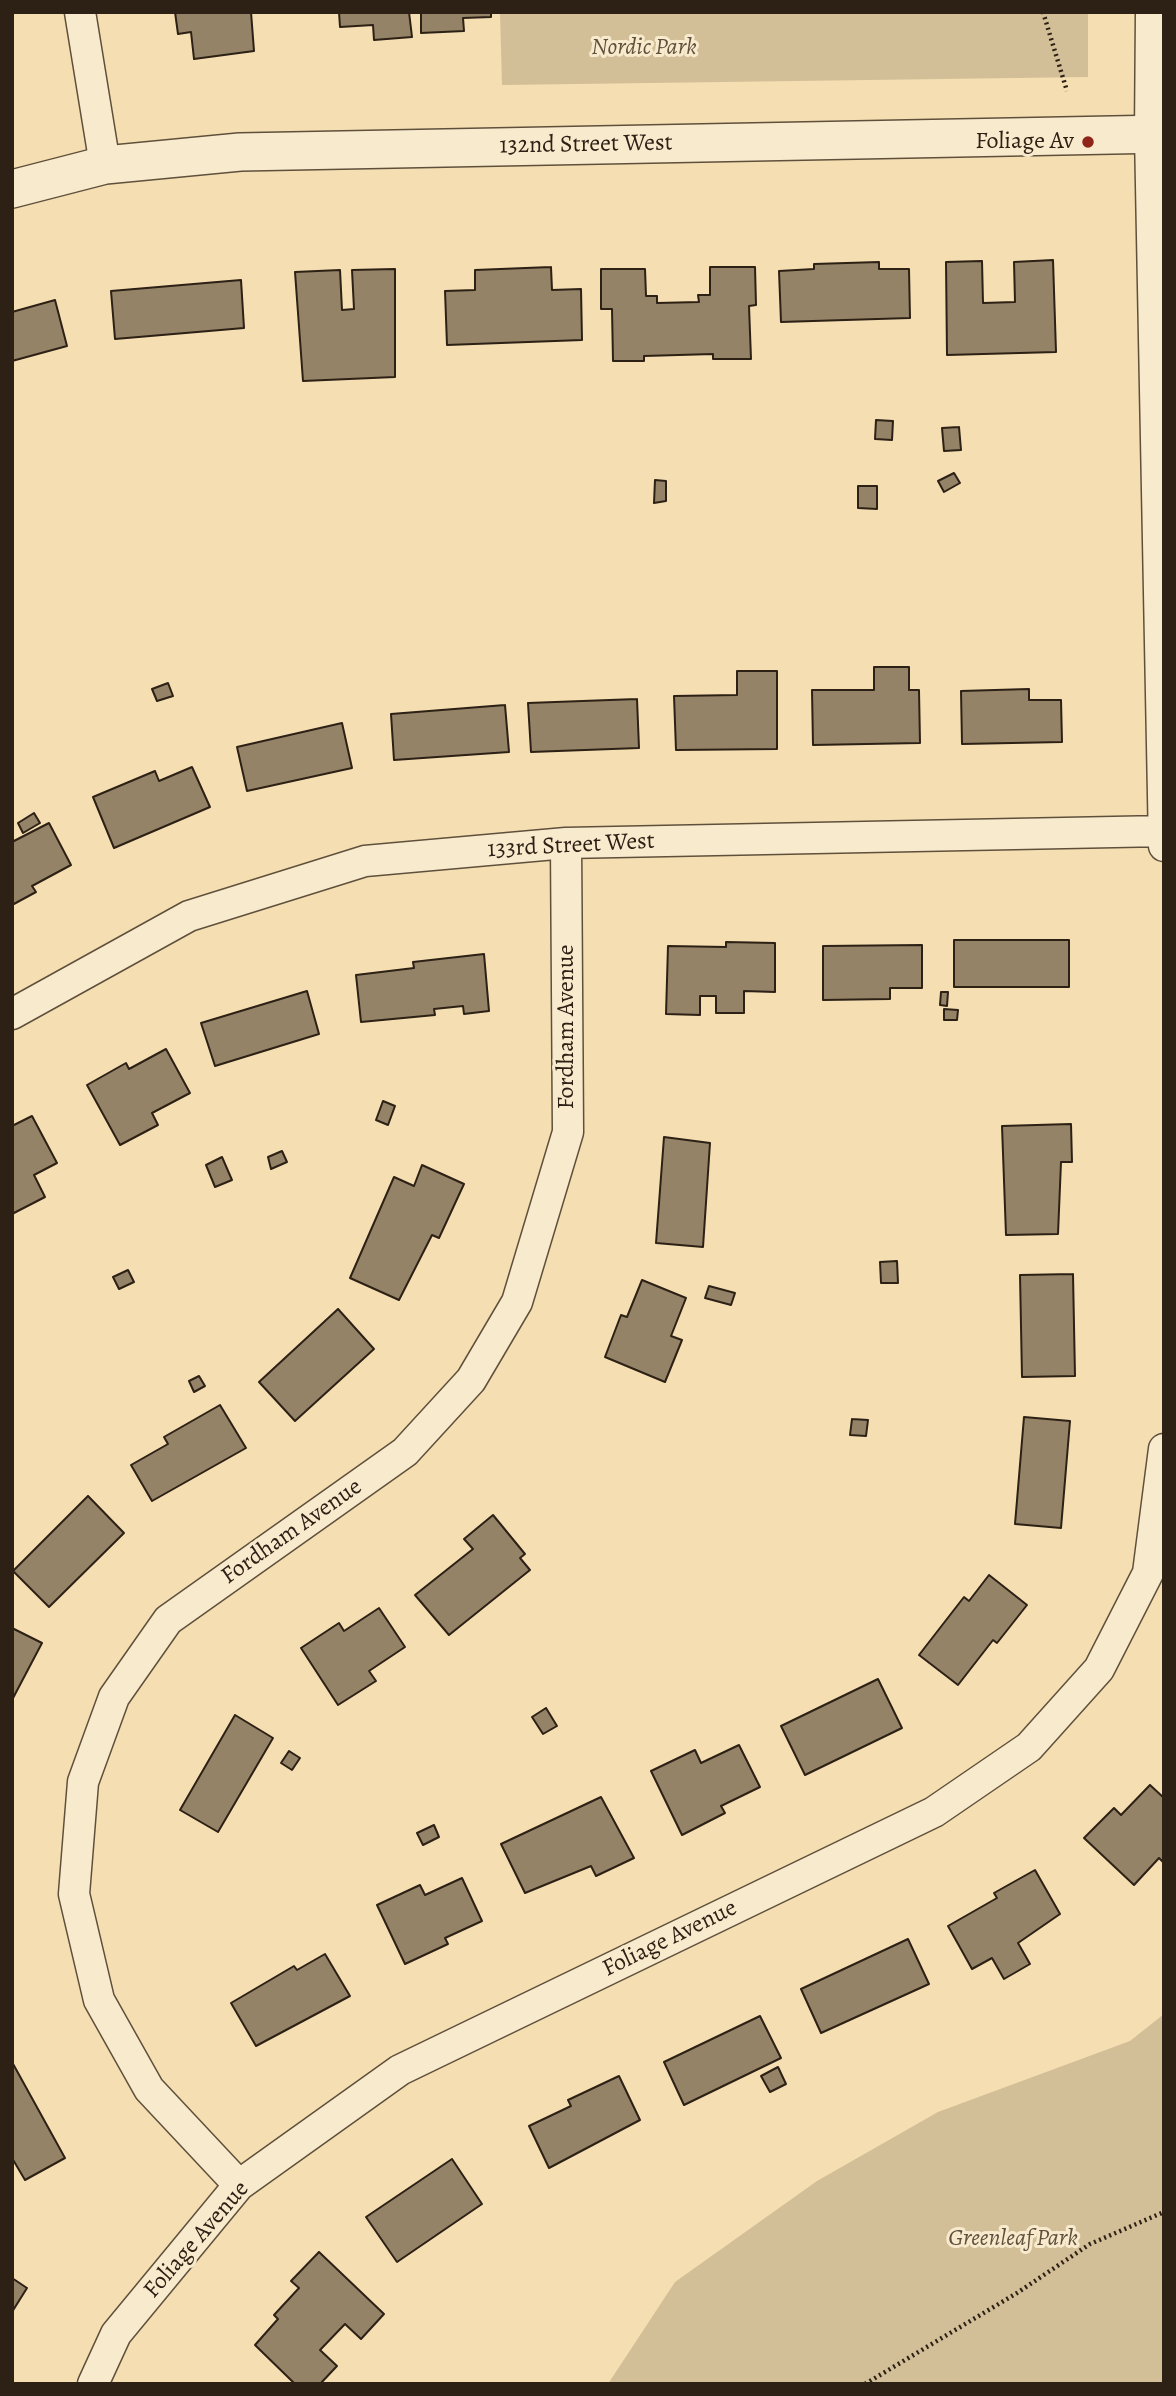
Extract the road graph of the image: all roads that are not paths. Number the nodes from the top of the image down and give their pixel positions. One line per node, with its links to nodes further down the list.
1 (80, 12): 4 (street)
2 (1151, 12): 3 (street)
3 (1157, 134): 4 (street, 132nd Street West); 6 (street)
4 (105, 165): 5 (street, 132nd Street West)
5 (12, 189)
6 (1164, 831): 7 (street, 133rd Street West); 8 (street)
7 (566, 843): 9 (street, 133rd Street West); 11 (street, Fordham Avenue)
8 (1164, 846)
9 (12, 1014)
10 (1164, 1449): 11 (street, Foliage Avenue)
11 (239, 2185): 12 (street, Foliage Avenue)
12 (93, 2384)

